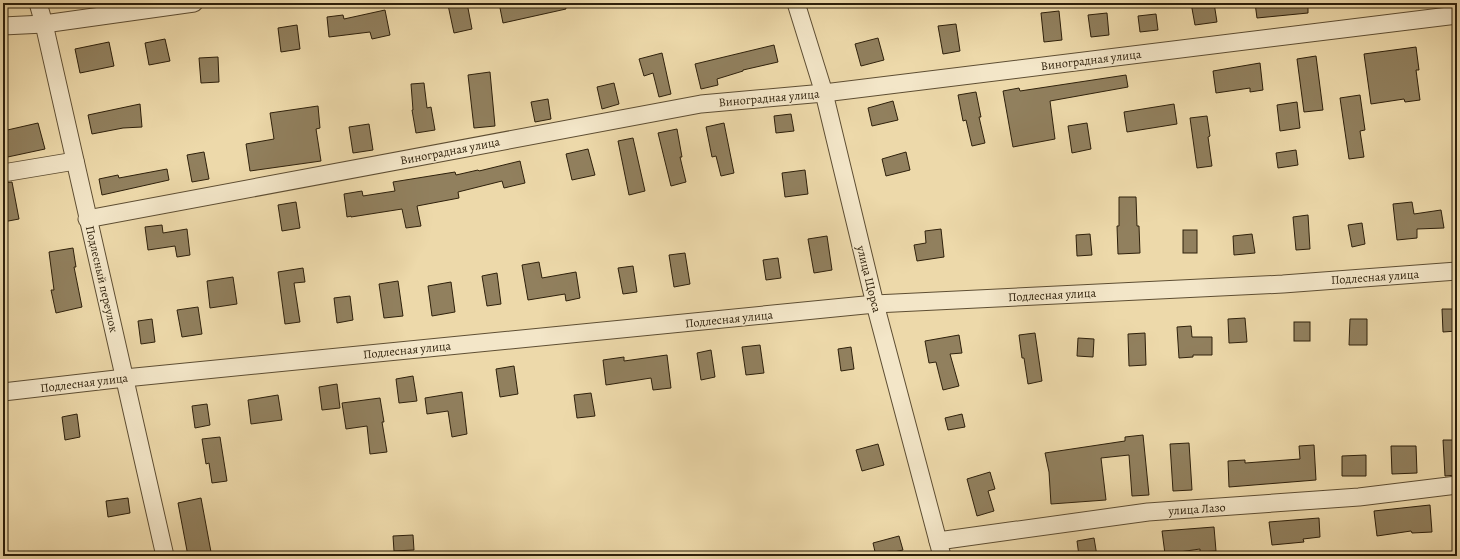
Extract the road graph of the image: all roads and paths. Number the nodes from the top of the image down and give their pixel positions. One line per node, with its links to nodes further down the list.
1 (38, 3): 5 (street, Подлесный переулок)
2 (194, 3): 5 (street)
3 (796, 3): 7 (street, улица Щорса)
4 (1457, 15): 7 (street, Виноградная улица)
5 (44, 24): 6 (street); 8 (street, Подлесный переулок)
6 (3, 26)
7 (824, 94): 10 (street, Виноградная улица); 12 (street, улица Щорса)
8 (75, 162): 9 (street); 10 (street, Подлесный переулок)
9 (3, 173)
10 (87, 219): 13 (street, Подлесный переулок)
11 (1457, 270): 12 (street, Подлесная улица)
12 (875, 304): 13 (street, Подлесная улица); 16 (street, улица Щорса)
13 (125, 378): 14 (street, Подлесная улица); 17 (street, Подлесный переулок)
14 (3, 392)
15 (1457, 485): 16 (street, улица Лазо)
16 (940, 549)
17 (165, 556)

